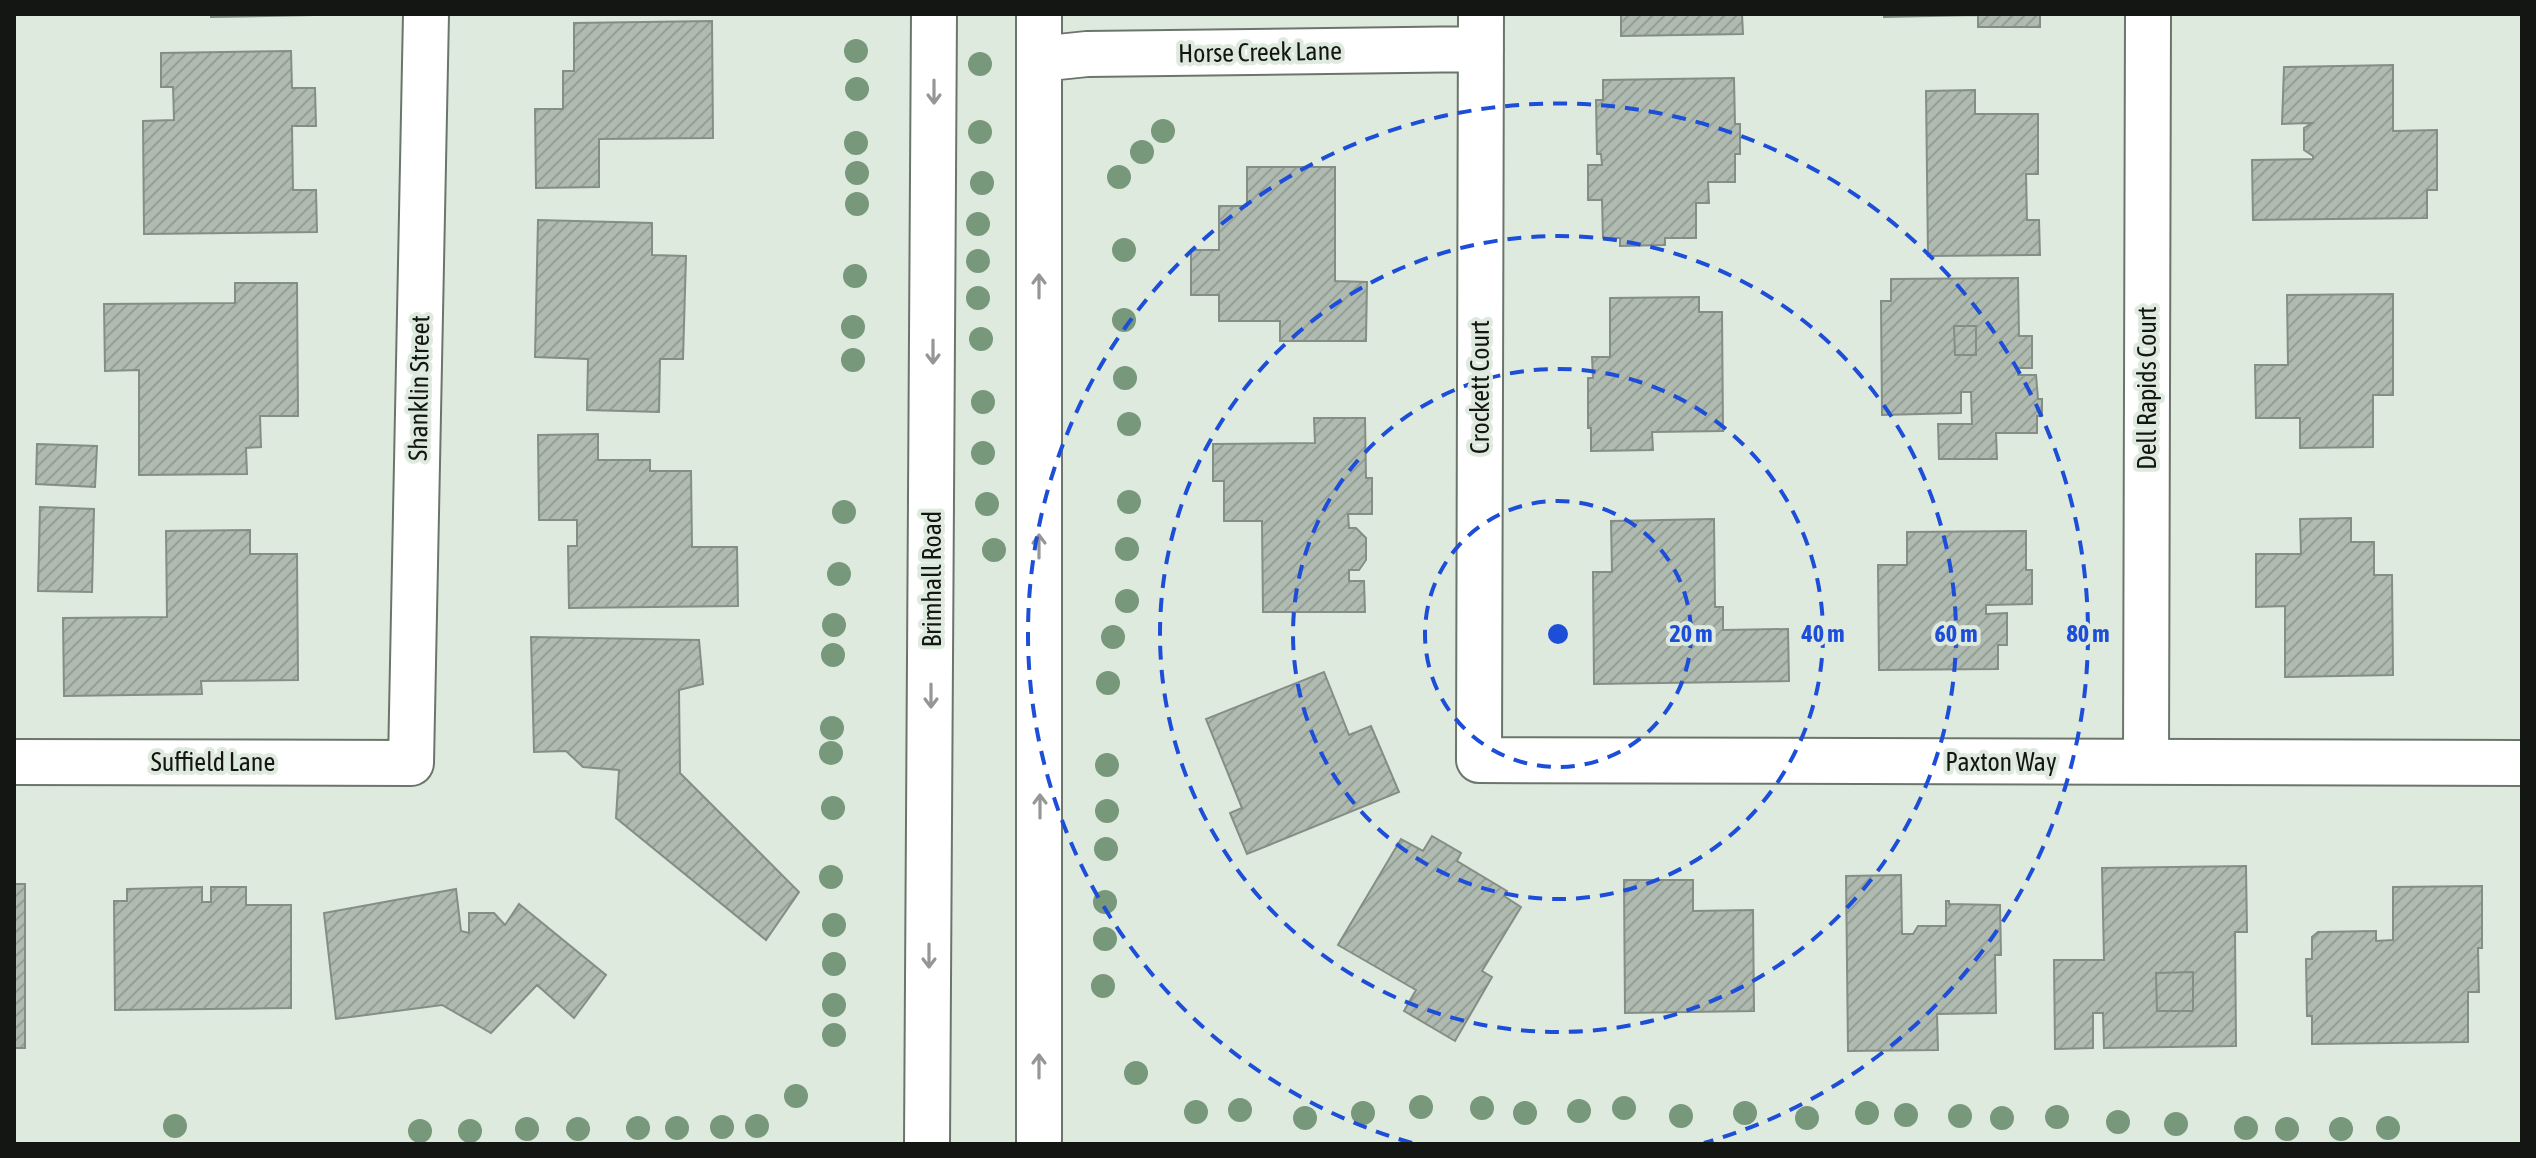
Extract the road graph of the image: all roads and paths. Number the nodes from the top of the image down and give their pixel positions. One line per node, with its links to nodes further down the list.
1 (426, 14): 10 (street, Shanklin Street)
2 (934, 14): 12 (street, Brimhall Road, one-way to 12)
3 (1039, 14): 6 (street)
4 (2148, 14): 9 (street, Dell Rapids Court)
5 (1481, 32): 6 (street, Horse Creek Lane); 7 (street, Crockett Court)
6 (1039, 59): 13 (street, one-way to 6)
7 (1479, 760): 9 (street, Paxton Way)
8 (14, 762): 10 (street, Suffield Lane)
9 (2146, 762): 11 (street, Paxton Way)
10 (411, 763)
11 (2522, 763)
12 (927, 1144)
13 (1039, 1144)

